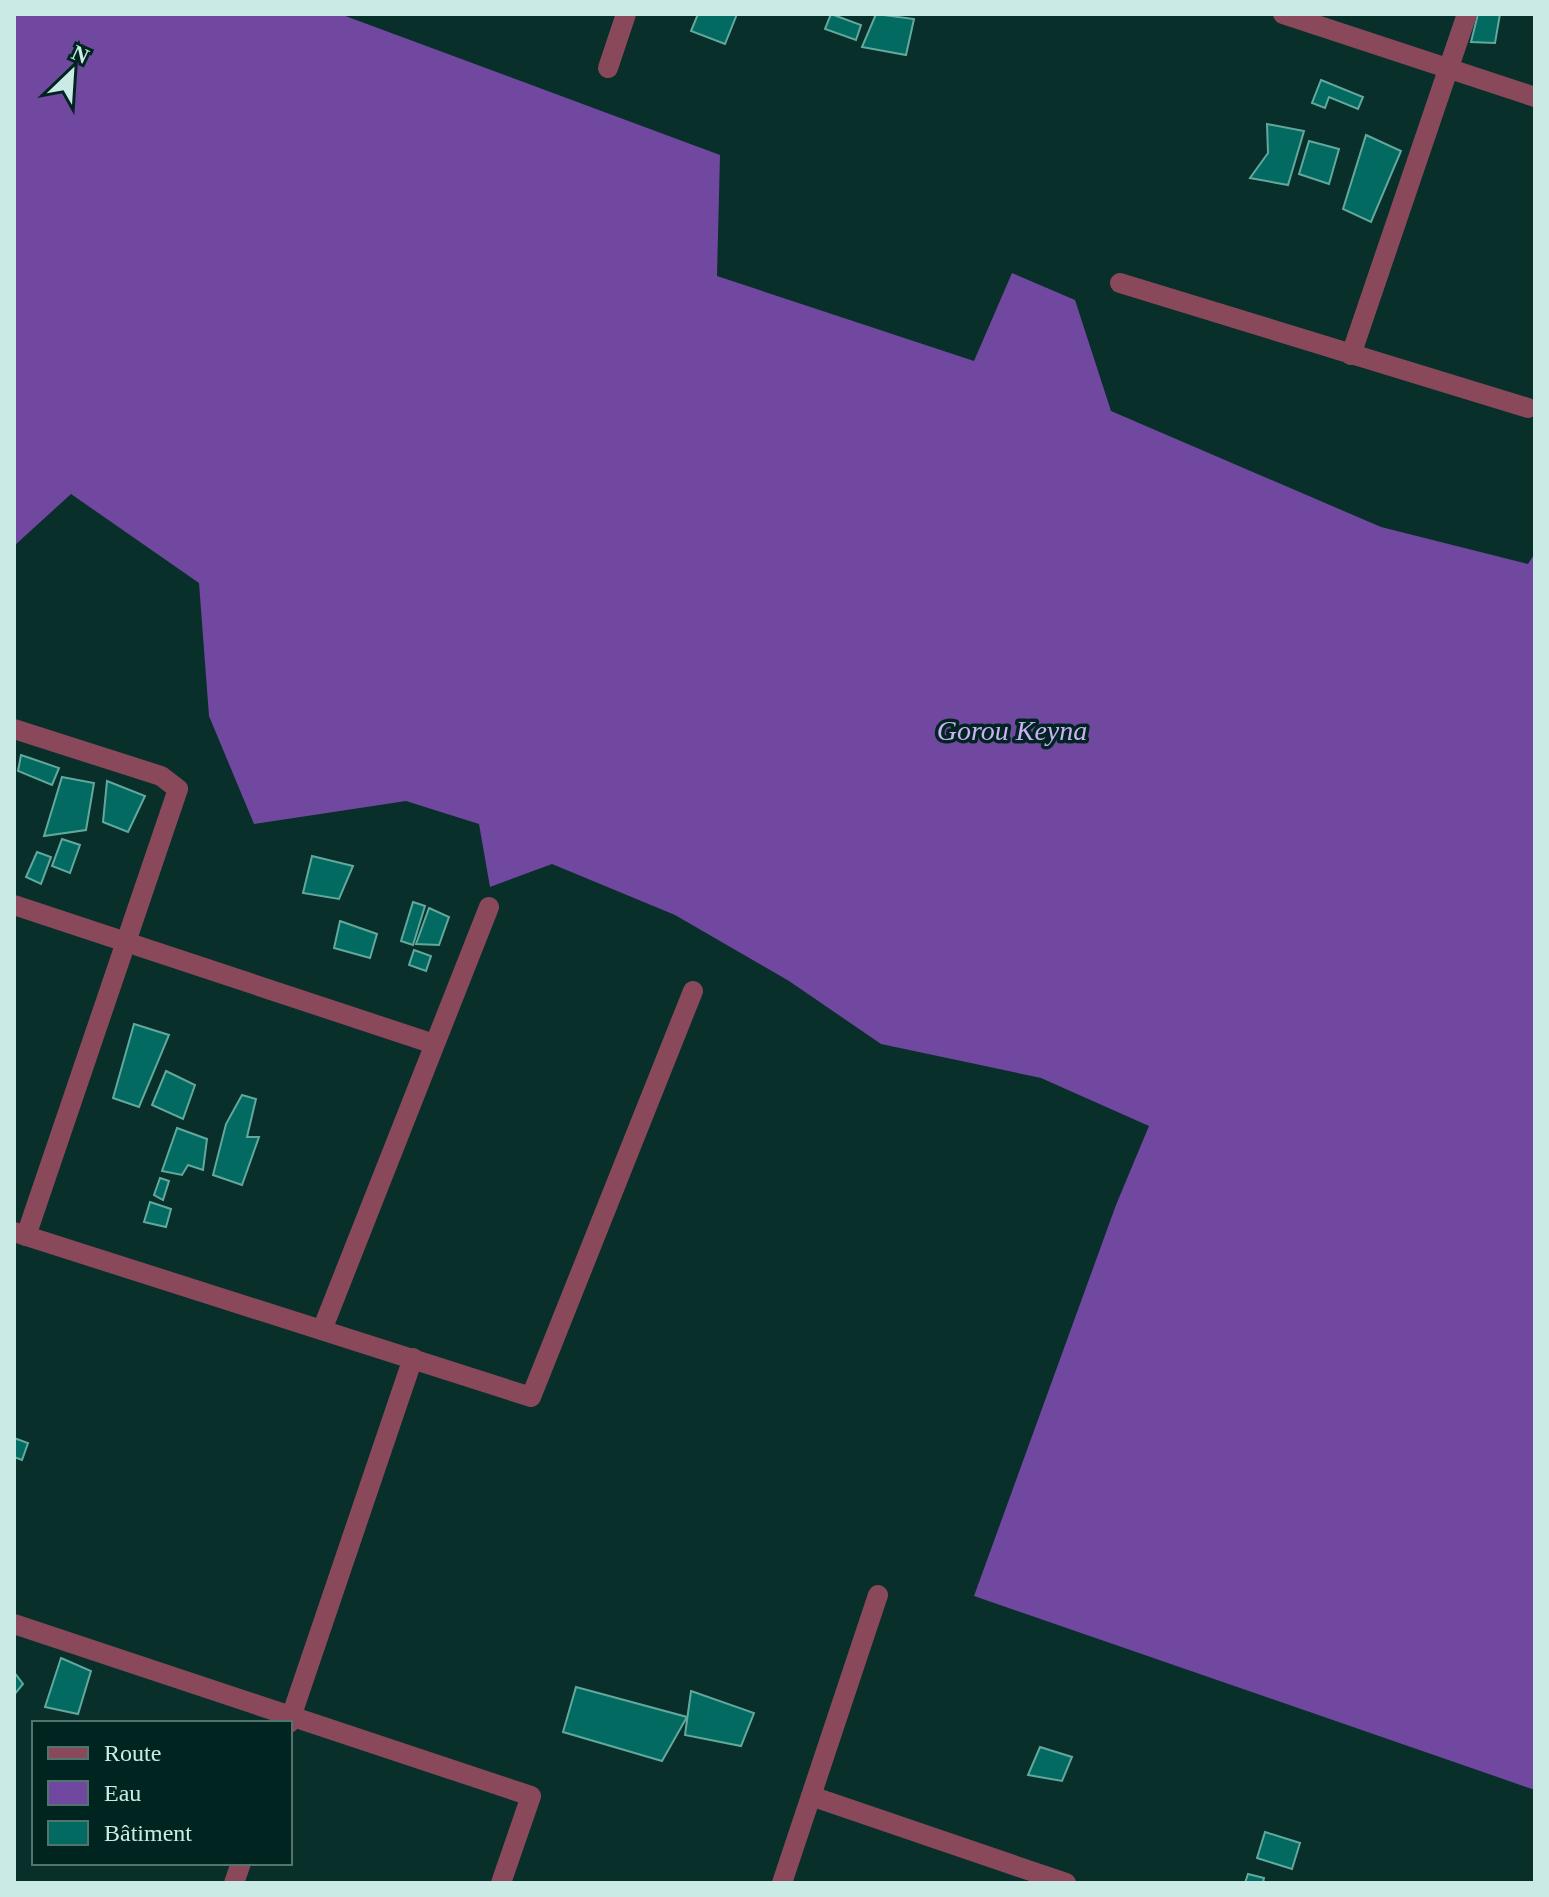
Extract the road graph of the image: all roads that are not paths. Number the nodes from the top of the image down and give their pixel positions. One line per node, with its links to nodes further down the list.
1 (626, 14): 4 (street)
2 (1283, 14): 5 (street)
3 (1467, 14): 5 (street)
4 (608, 68)
5 (1449, 69): 6 (street); 8 (street)
6 (1535, 97)
7 (1120, 283): 8 (street)
8 (1351, 355): 9 (street)
9 (1528, 408)
10 (14, 729): 13 (street)
11 (14, 905): 13 (street)
12 (489, 907): 15 (street)
13 (127, 941): 15 (street); 16 (street)
14 (693, 991): 18 (street)
15 (434, 1044): 17 (street)
16 (20, 1234): 17 (street)
17 (322, 1330): 18 (street)
18 (413, 1358): 21 (street)
19 (878, 1595): 22 (street)
20 (14, 1624): 21 (street)
21 (290, 1720): 23 (street)
22 (811, 1796): 24 (street); 25 (street)
23 (501, 1883)
24 (782, 1883)
25 (1066, 1883)

